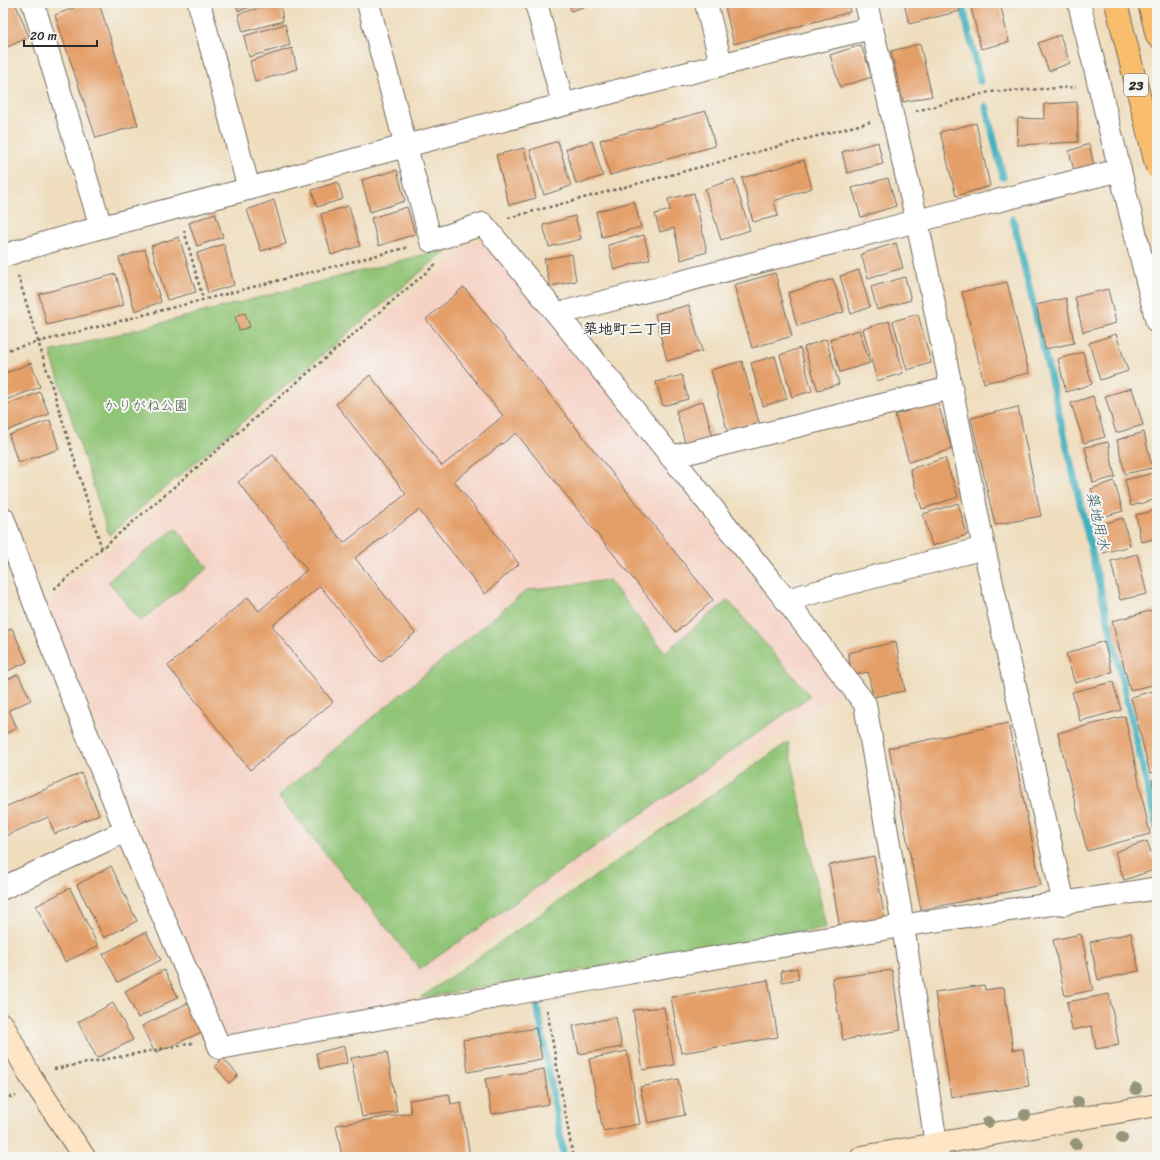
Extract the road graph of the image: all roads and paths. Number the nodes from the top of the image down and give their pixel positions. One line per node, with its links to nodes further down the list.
1 (33, 3): 23 (street)
2 (199, 3): 19 (street)
3 (368, 3): 16 (street)
4 (536, 3): 14 (street)
5 (706, 3): 12 (street)
6 (866, 3): 10 (street)
7 (1079, 3): 13 (street)
8 (1116, 3): 17 (highway, 23, bridge)
9 (1148, 3): 11 (highway)
10 (871, 28): 12 (street); 15 (street)
11 (1157, 36)
12 (721, 64): 14 (street)
13 (1099, 85): 15 (path); 18 (street)
14 (563, 104): 16 (street)
15 (892, 117): 21 (street); 22 (path)
16 (405, 145): 19 (street); 24 (street)
17 (1157, 168)
18 (1120, 170): 21 (street); 28 (street)
19 (249, 189): 20 (street)
20 (178, 208): 23 (street); 26 (path)
21 (917, 220): 27 (street); 31 (street)
22 (483, 224): 24 (street); 27 (street)
23 (101, 227): 25 (street)
24 (436, 251): 26 (path); 35 (path)
25 (7, 254): 29 (path)
26 (203, 299): 29 (path)
27 (557, 314): 32 (street)
28 (1157, 322)
29 (38, 342): 30 (path); 35 (path)
30 (3, 351)
31 (951, 388): 32 (street); 34 (street)
32 (671, 457): 36 (street)
33 (3, 518): 37 (street)
34 (984, 548): 36 (street); 41 (street)
35 (102, 549): 37 (path)
36 (786, 600): 42 (street)
37 (34, 606): 38 (street)
38 (126, 831): 39 (street); 45 (street)
39 (3, 888)
40 (1157, 888): 41 (street)
41 (1064, 904): 42 (street)
42 (903, 926): 43 (street); 48 (street)
43 (544, 988): 45 (street); 50 (path)
44 (3, 1025): 46 (street)
45 (217, 1038): 46 (path)
46 (29, 1074): 49 (street)
47 (1157, 1105): 48 (street)
48 (937, 1150): 51 (street)
49 (84, 1157)
50 (573, 1157)
51 (862, 1157)

